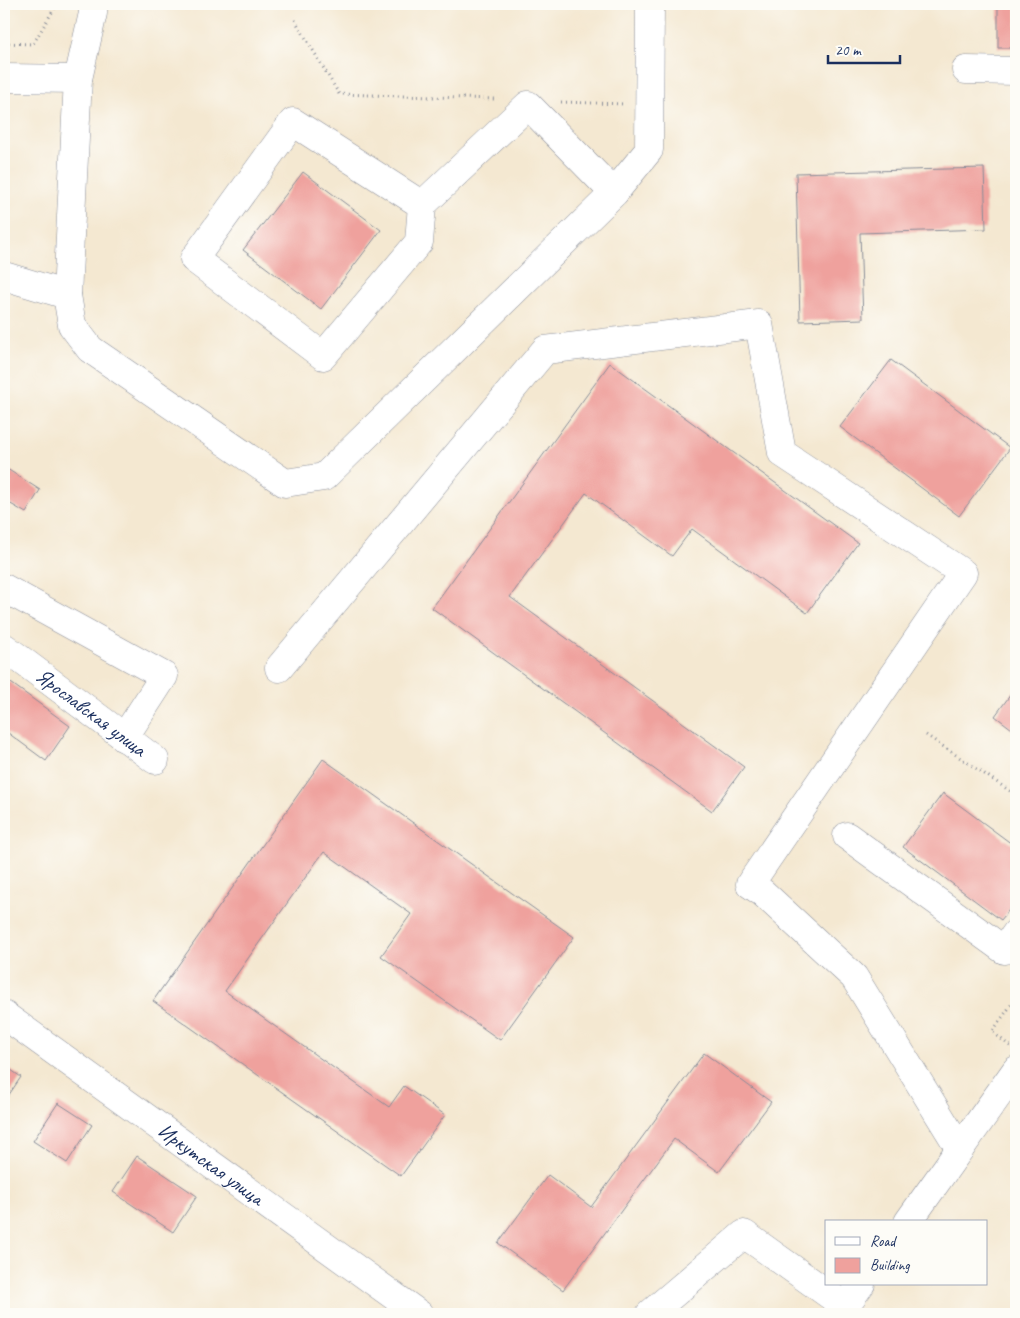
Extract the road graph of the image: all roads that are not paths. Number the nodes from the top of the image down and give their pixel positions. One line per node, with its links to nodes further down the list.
1 (93, 4): 6 (street)
2 (650, 4): 7 (street)
3 (966, 70): 4 (street)
4 (1016, 71)
5 (4, 78): 6 (street)
6 (78, 79): 10 (street)
7 (614, 193): 8 (street); 10 (street)
8 (422, 205): 8 (street)
9 (4, 276): 10 (street)
10 (68, 295)
11 (4, 588): 14 (street)
12 (4, 647): 14 (street, Ярославская улица)
13 (279, 668): 20 (street)
14 (124, 738): 15 (street, Ярославская улица)
15 (155, 760)
16 (847, 836): 17 (street)
17 (1016, 933)
18 (4, 1015): 23 (street, Иркутская улица)
19 (1016, 1070): 20 (street)
20 (960, 1149): 21 (street)
21 (909, 1220)
22 (860, 1286): 24 (street)
23 (419, 1314)
24 (650, 1314)

